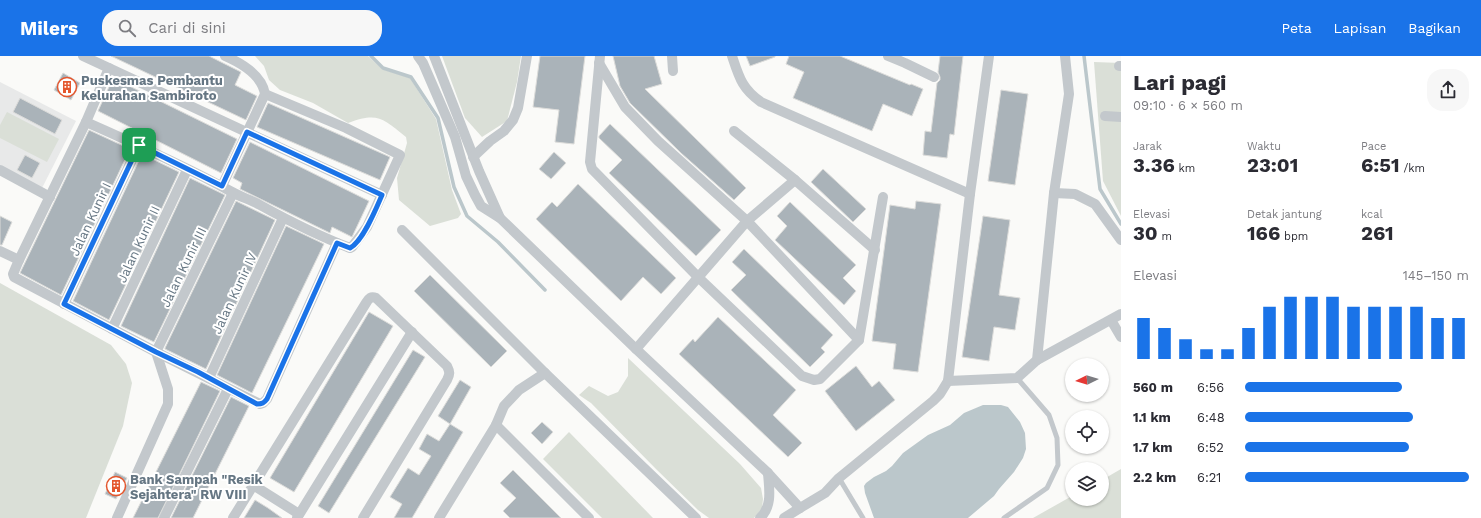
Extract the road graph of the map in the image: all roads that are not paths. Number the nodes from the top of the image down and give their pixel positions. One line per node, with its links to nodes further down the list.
1 (83, 56): 13 (street)
2 (225, 56): 16 (street)
3 (418, 56): 22 (street)
4 (434, 56): 22 (street)
5 (527, 56): 24 (street)
6 (672, 56): 14 (street)
7 (732, 56): 31 (street)
8 (888, 56): 11 (street)
9 (989, 56): 31 (street)
10 (1065, 56): 30 (street)
11 (906, 59): 15 (street)
12 (600, 60): 37 (street); 44 (street)
13 (109, 68): 19 (street); 21 (street)
14 (673, 71)
15 (934, 77)
16 (265, 94): 21 (street); 32 (street)
17 (1105, 116): 18 (street)
18 (1121, 117)
19 (86, 122): 23 (street); 33 (street)
20 (734, 131): 27 (street)
21 (247, 132): 28 (street); 32 (street)
22 (460, 135): 24 (street); 36 (street)
23 (139, 145): 26 (street); 45 (street, Jalan Kunir I)
24 (473, 157): 36 (street)
25 (0, 170): 33 (street)
26 (187, 170): 28 (street); 48 (street, Jalan Kunir II)
27 (795, 180): 37 (street); 41 (street)
28 (222, 186): 29 (street)
29 (233, 193): 35 (street); 53 (street, Jalan Kunir III)
30 (1054, 193): 39 (street); 54 (street)
31 (970, 194): 58 (street)
32 (382, 195): 40 (street)
33 (50, 197): 43 (street)
34 (883, 197): 41 (street)
35 (283, 218): 40 (street); 56 (street, Jalan Kunir IV)
36 (500, 218): 52 (street)
37 (747, 221): 44 (street); 51 (street)
38 (402, 230): 55 (street)
39 (1121, 240)
40 (337, 243): 59 (street)
41 (875, 250): 51 (street)
42 (0, 251): 43 (street)
43 (19, 260): 45 (street)
44 (699, 278): 51 (street); 52 (street)
45 (64, 304): 48 (street)
46 (1121, 314): 47 (street)
47 (1111, 320): 50 (street); 54 (street)
48 (112, 329): 53 (street)
49 (412, 332): 63 (street); 65 (street); 69 (street)
50 (1121, 337)
51 (859, 340)
52 (636, 349): 61 (street)
53 (156, 352): 56 (street); 66 (street)
54 (1037, 360): 57 (street)
55 (545, 373): 60 (street); 72 (street)
56 (209, 378): 59 (street)
57 (1017, 378): 58 (street); 76 (lane)
58 (948, 381): 62 (street)
59 (228, 389): 67 (street)
60 (496, 425): 70 (street); 71 (street)
61 (768, 473): 64 (street); 73 (street)
62 (840, 478): 64 (street); 75 (lane)
63 (253, 485): 65 (street); 68 (street)
64 (800, 508): 74 (street)
65 (298, 516)
66 (117, 518)
67 (164, 518)
68 (233, 518)
69 (363, 518)
70 (439, 518)
71 (589, 518)
72 (696, 518)
73 (760, 518)
74 (784, 518)
75 (863, 518)
76 (1004, 518)

